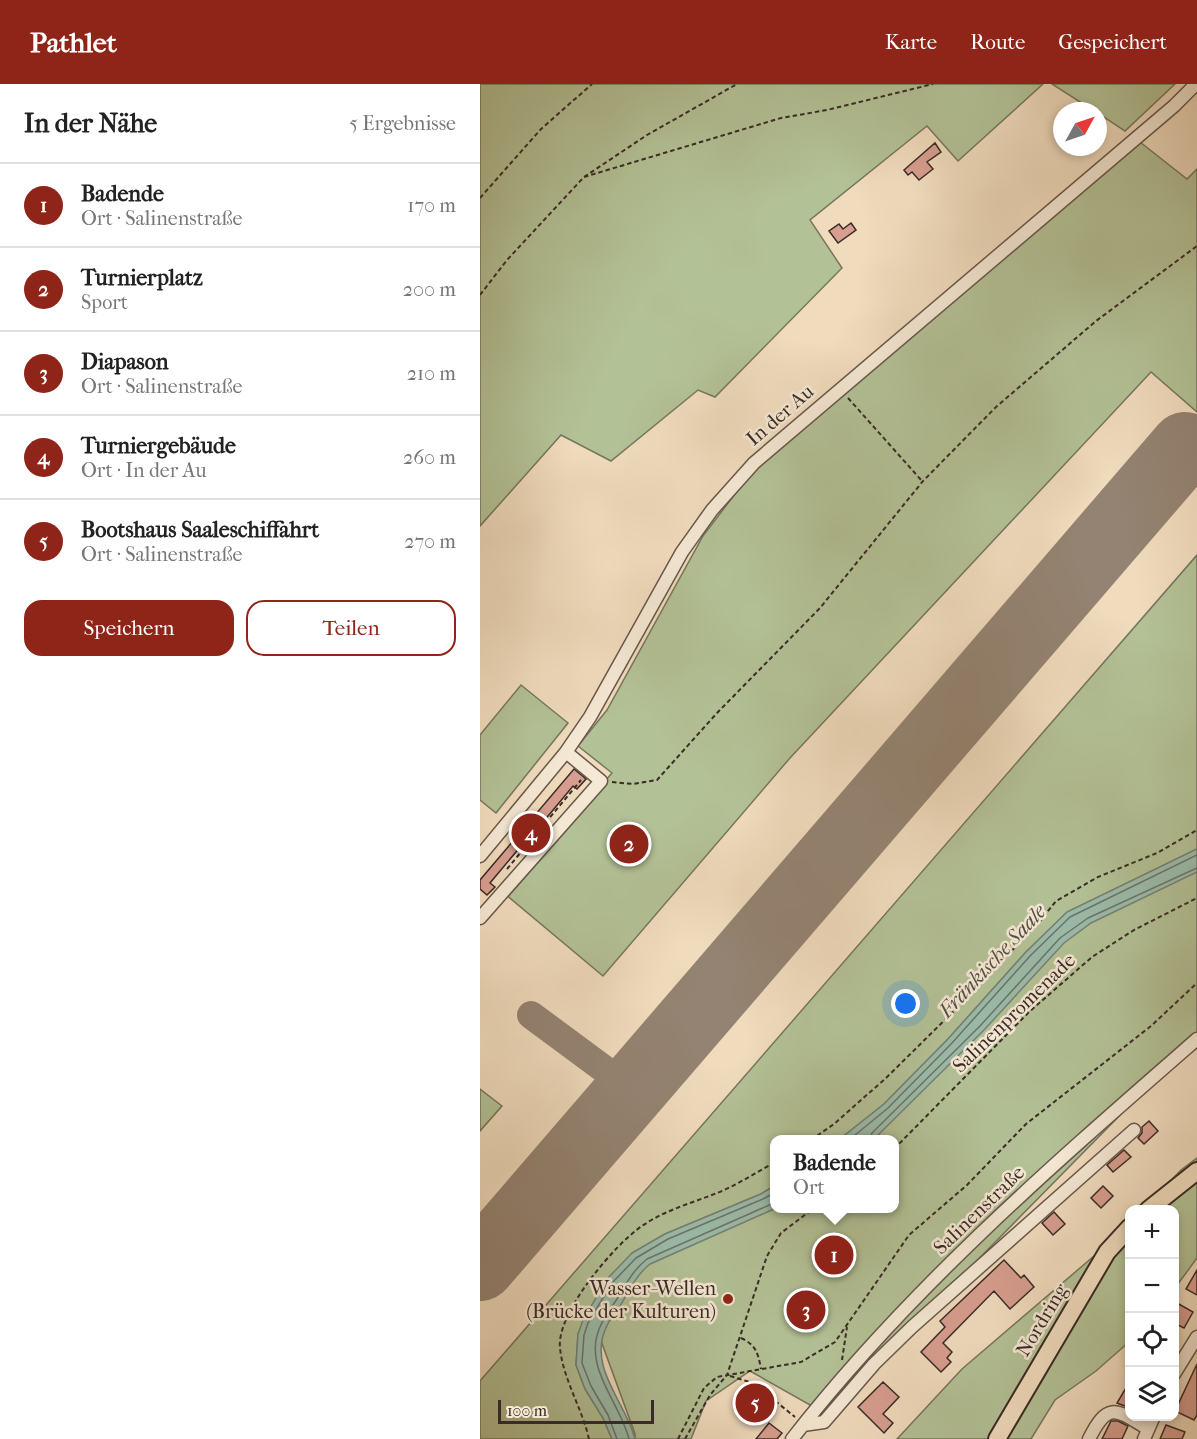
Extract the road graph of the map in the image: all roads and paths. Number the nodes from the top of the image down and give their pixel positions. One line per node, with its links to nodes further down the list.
1 (592, 84): 6 (path)
2 (737, 84): 5 (path)
3 (933, 84): 5 (path)
4 (1196, 84): 9 (street, In der Au)
5 (584, 177): 8 (path)
6 (480, 198)
7 (1197, 246): 10 (path)
8 (480, 295)
9 (840, 389): 10 (path); 11 (street, In der Au)
10 (923, 481): 13 (path)
11 (566, 752): 13 (street); 15 (street, In der Au)
12 (581, 780): 16 (path)
13 (601, 780): 18 (street)
14 (1197, 830): 22 (path)
15 (480, 856)
16 (503, 874)
17 (1197, 898): 23 (path, Salinenpromenade)
18 (480, 918)
19 (1197, 983): 29 (path)
20 (1197, 1039): 36 (street, Salinenstraße)
21 (1134, 1130): 36 (street, Salinenstraße)
22 (818, 1135)
23 (899, 1144)
24 (770, 1165): 38 (path)
25 (1197, 1171): 26 (main road)
26 (1153, 1205)
27 (808, 1213): 31 (path)
28 (1125, 1232): 42 (main road, Nordring)
29 (848, 1324): 32 (path); 34 (path)
30 (1197, 1337): 33 (street)
31 (740, 1338): 34 (path); 35 (path)
32 (843, 1359)
33 (1178, 1367)
34 (761, 1369): 35 (path)
35 (727, 1375): 36 (path); 39 (path); 40 (path)
36 (803, 1425): 41 (street, Salinenstraße)
37 (1146, 1434): 43 (street)
38 (589, 1439)
39 (678, 1439)
40 (685, 1439)
41 (792, 1439)
42 (997, 1439)
43 (1089, 1439)

